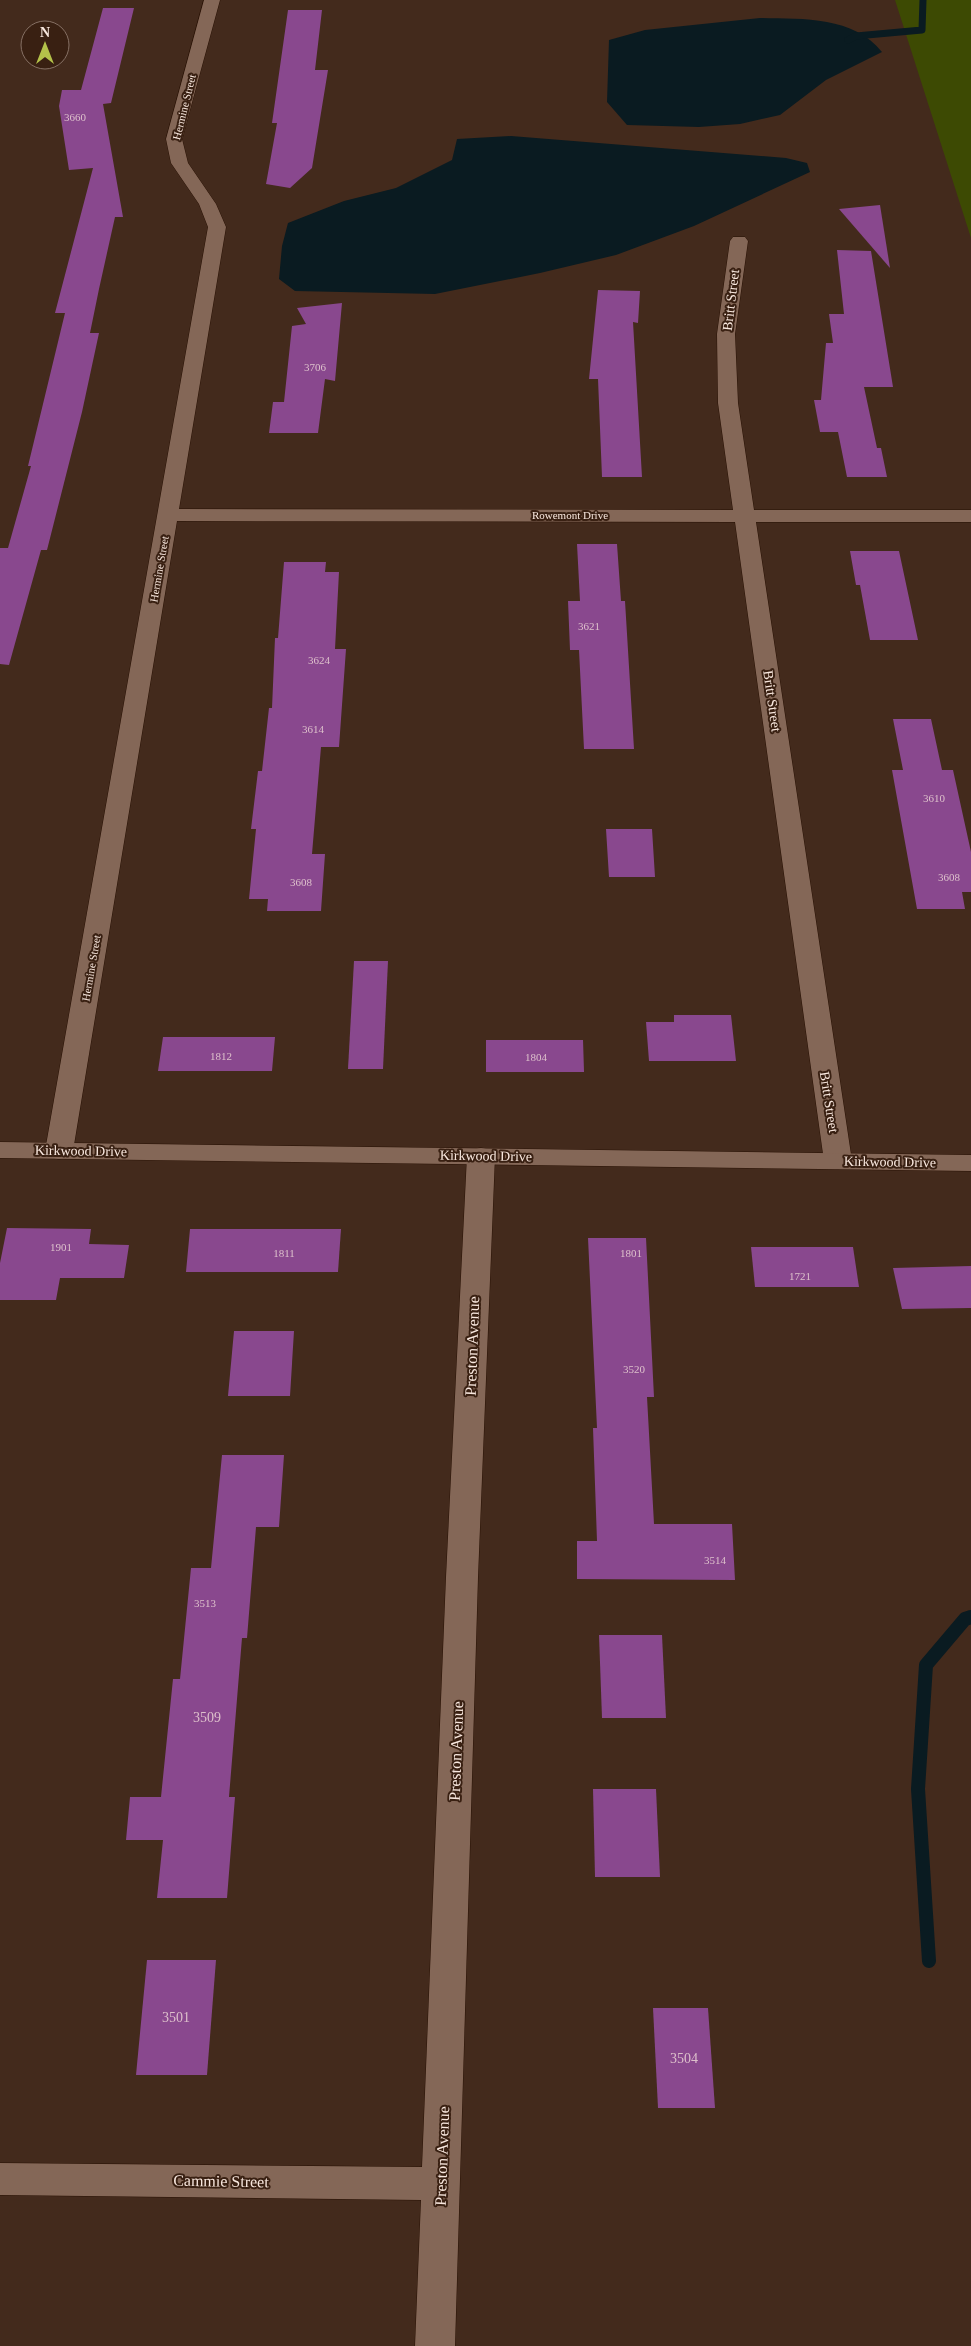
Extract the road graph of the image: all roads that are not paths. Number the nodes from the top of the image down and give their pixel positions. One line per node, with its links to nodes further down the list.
1 (212, 0): 3 (street, Hermine Street)
2 (739, 240): 4 (street, Britt Street)
3 (168, 515): 4 (street, Rowemont Drive); 7 (street, Hermine Street)
4 (744, 515): 5 (street, Rowemont Drive); 9 (street, Britt Street)
5 (971, 516)
6 (0, 1150): 7 (street, Kirkwood Drive)
7 (60, 1151): 8 (street, Kirkwood Drive)
8 (480, 1156): 9 (street, Kirkwood Drive); 12 (street, Preston Avenue)
9 (838, 1161): 10 (street, Kirkwood Drive)
10 (971, 1163)
11 (0, 2179): 12 (street, Cammie Street)
12 (441, 2184): 13 (street, Preston Avenue)
13 (435, 2346)

